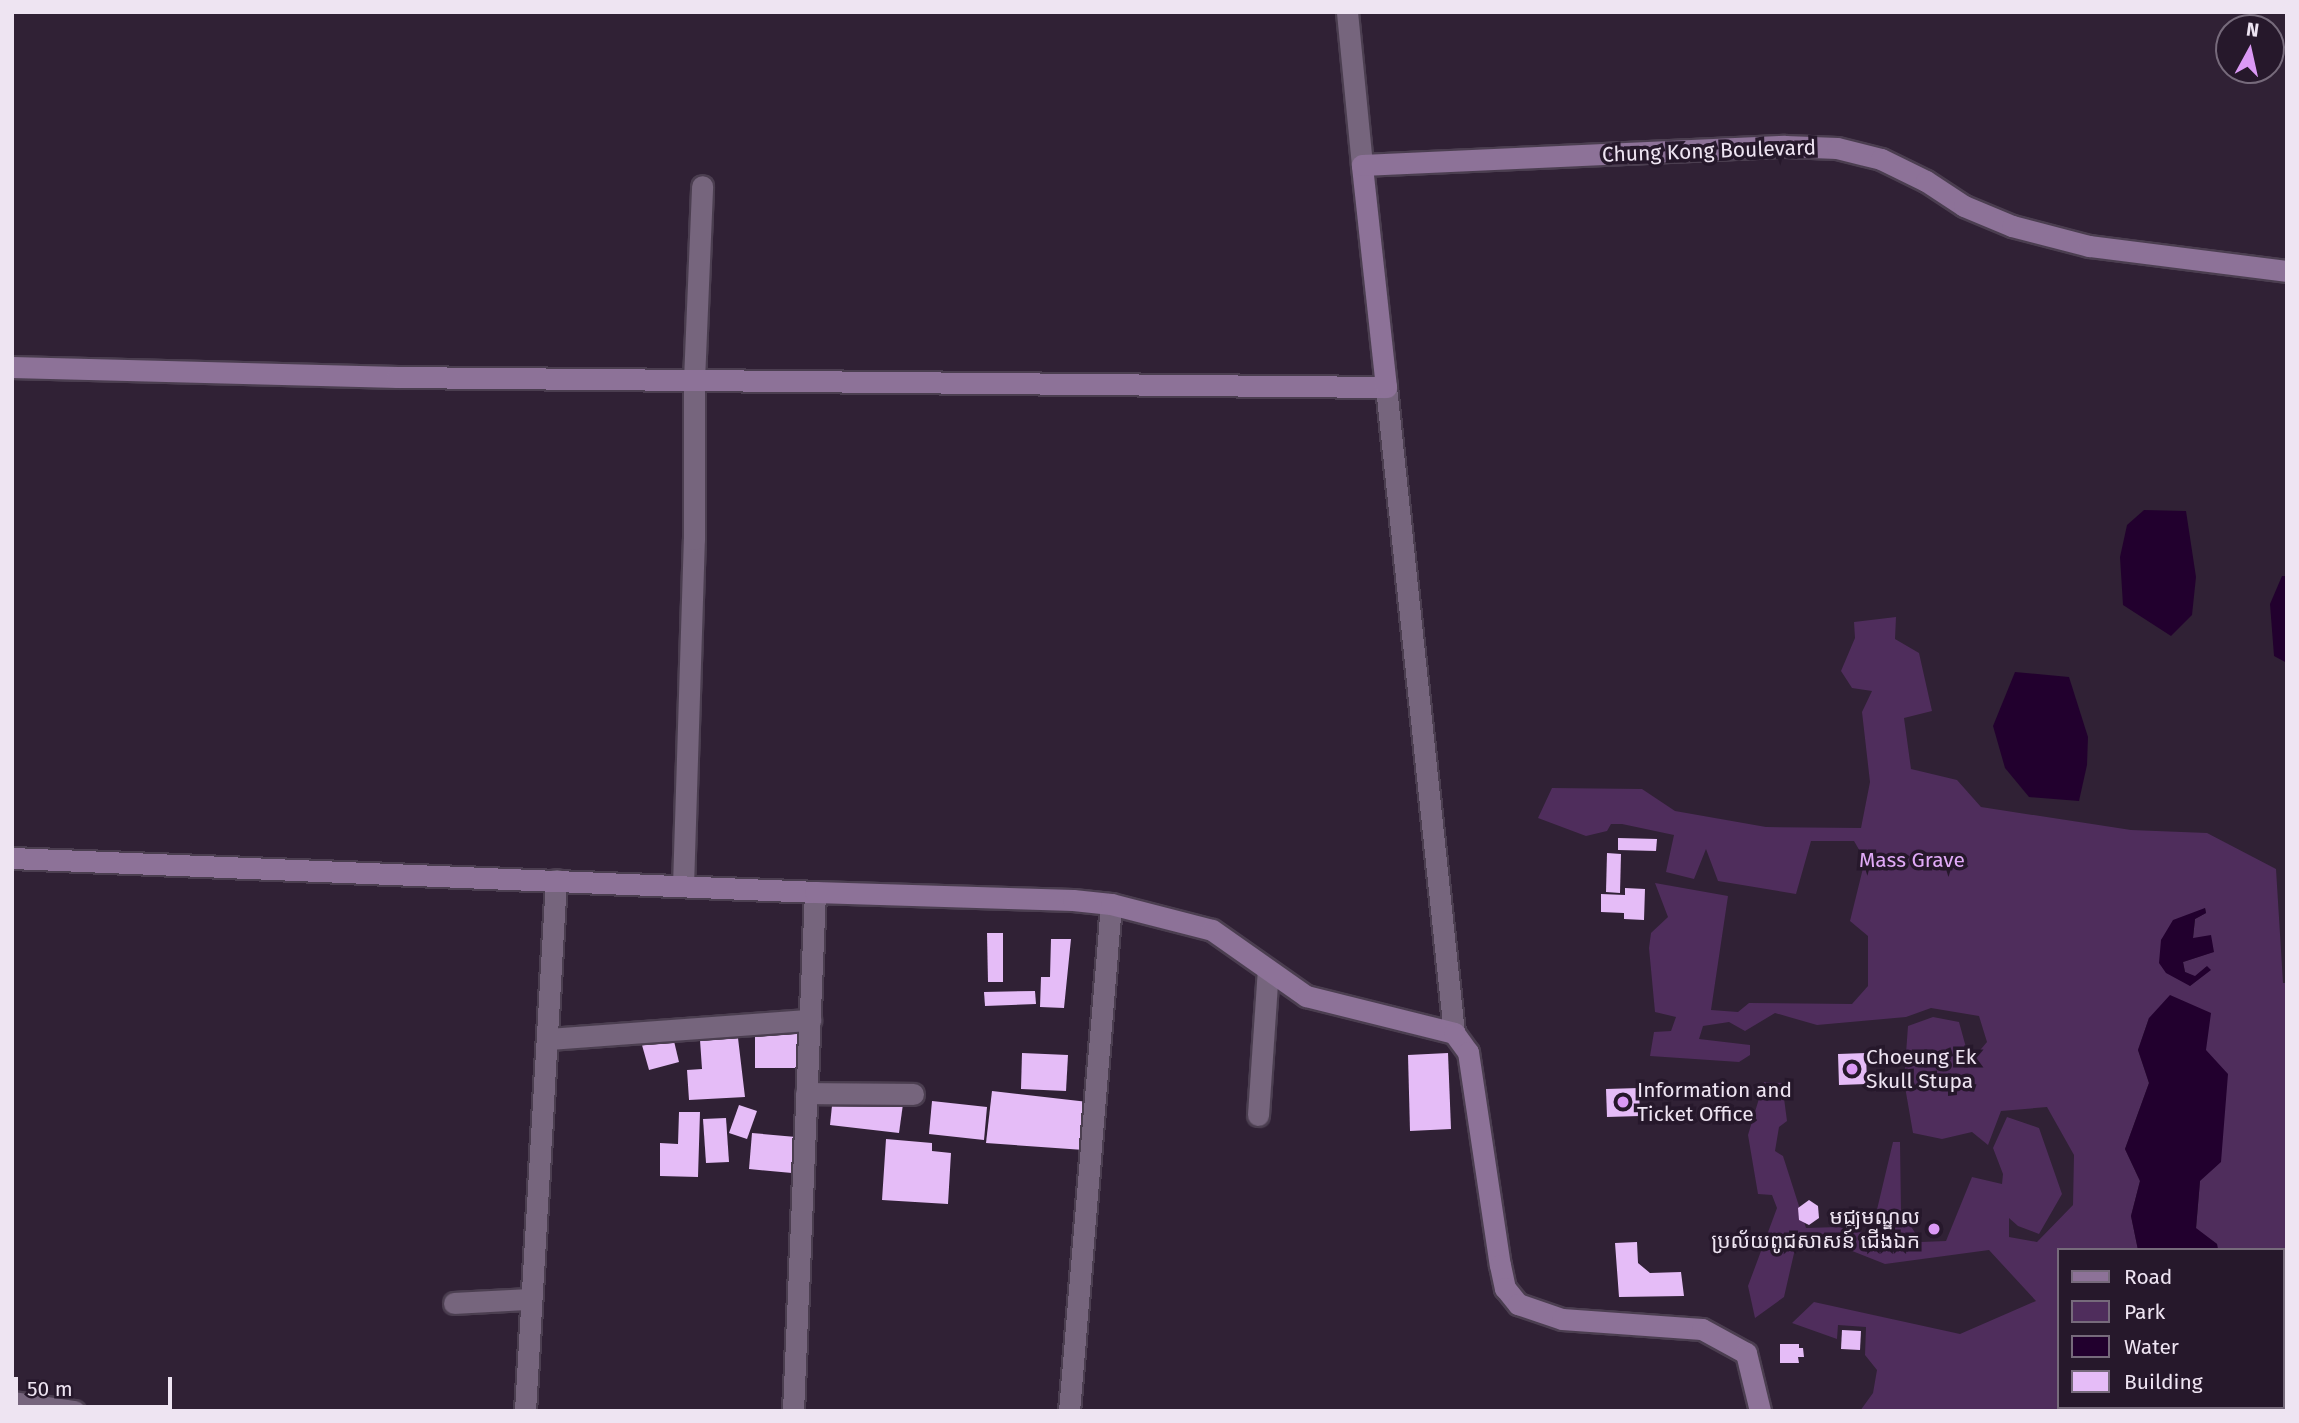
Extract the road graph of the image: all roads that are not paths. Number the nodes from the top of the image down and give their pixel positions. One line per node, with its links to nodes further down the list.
1 (1347, 12): 2 (street)
2 (1362, 164): 4 (main road, Chung Kong Boulevard); 7 (main road)
3 (702, 186): 6 (street)
4 (2287, 271)
5 (12, 367): 6 (main road)
6 (694, 380): 7 (main road); 10 (street)
7 (1386, 387): 15 (street)
8 (12, 858): 9 (main road)
9 (556, 880): 10 (main road); 16 (street)
10 (683, 886): 11 (main road)
11 (815, 892): 12 (main road); 14 (street)
12 (1111, 904): 13 (main road); 26 (street)
13 (1268, 970): 15 (main road); 19 (street)
14 (810, 1020): 16 (street); 17 (street)
15 (1454, 1033): 27 (main road)
16 (549, 1039): 20 (street)
17 (806, 1093): 18 (street); 25 (street)
18 (913, 1094)
19 (1258, 1115)
20 (529, 1300): 21 (street); 24 (street)
21 (454, 1303)
22 (12, 1402): 23 (street)
23 (74, 1411)
24 (525, 1411)
25 (793, 1411)
26 (1069, 1411)
27 (1760, 1411)

